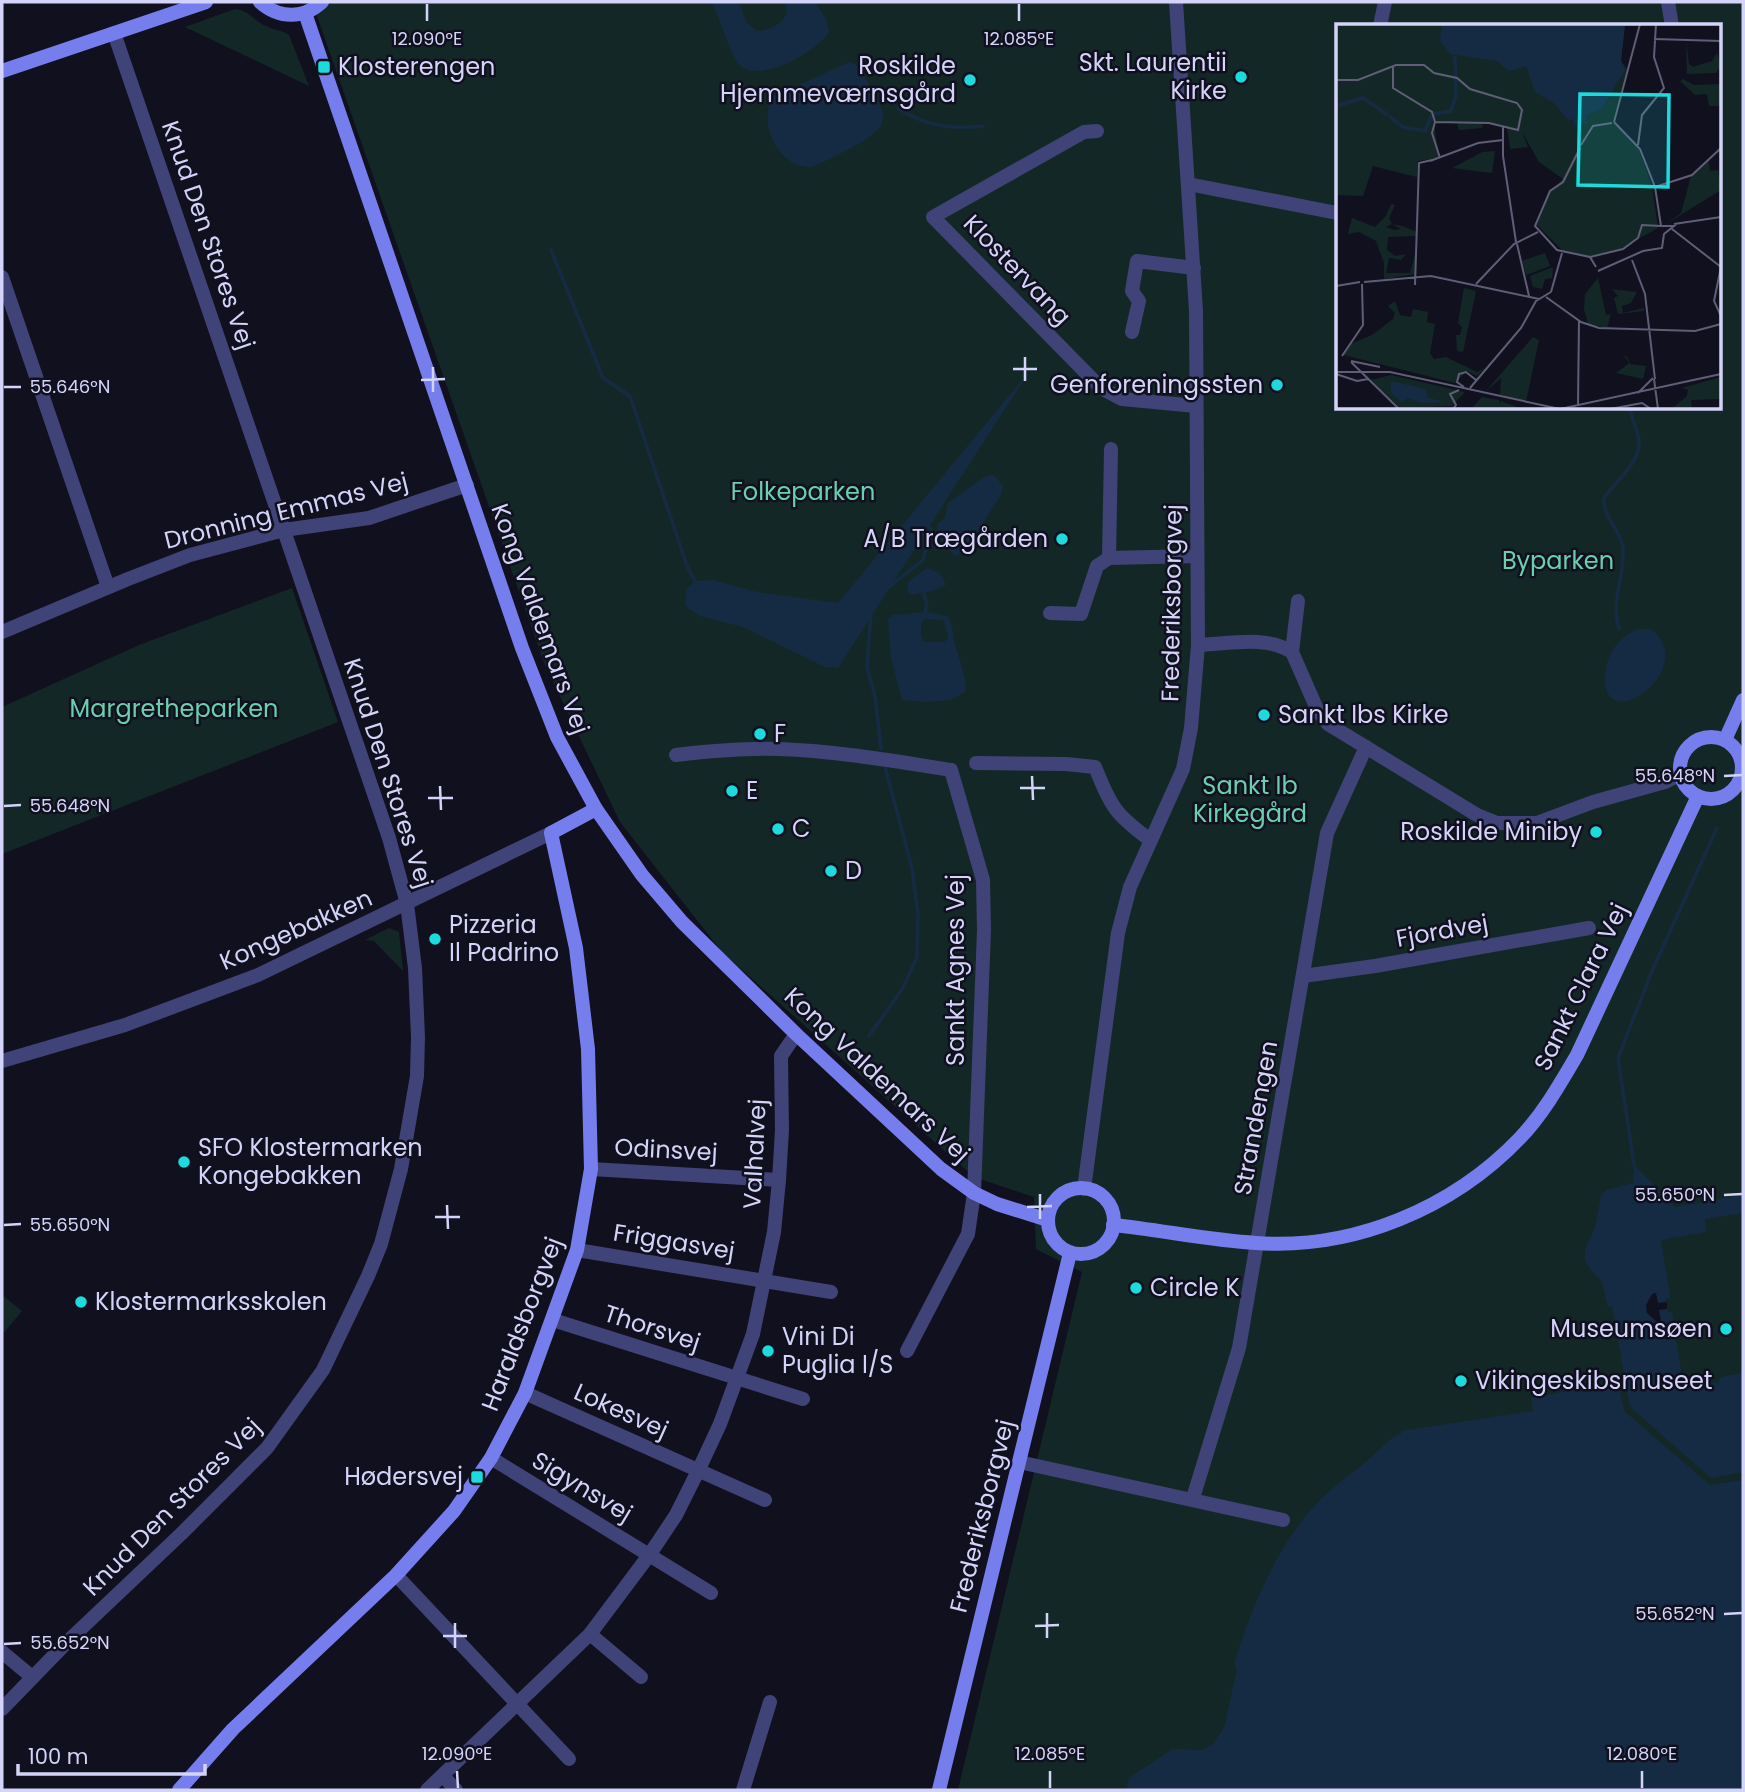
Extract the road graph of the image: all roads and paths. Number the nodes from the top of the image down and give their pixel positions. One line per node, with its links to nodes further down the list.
1 (206, 2): 10 (main road)
2 (260, 2): 7 (main road)
3 (323, 2): 7 (main road)
4 (1177, 2): 13 (street, Frederiksborgvej)
5 (1385, 2): 8 (street)
6 (1668, 2): 9 (street)
7 (305, 13): 20 (main road, Kong Valdemars Vej)
8 (1380, 24)
9 (1672, 24)
10 (114, 33): 11 (main road); 21 (street, Knud Den Stores Vej)
11 (2, 71)
12 (1097, 131): 18 (street, Klostervang)
13 (1188, 184): 14 (street); 15 (street, Frederiksborgvej)
14 (1336, 213)
15 (1194, 268): 17 (street); 18 (street, Frederiksborgvej)
16 (2, 277): 24 (street)
17 (1132, 332)
18 (1196, 406): 22 (street, Frederiksborgvej)
19 (1111, 449): 23 (street)
20 (467, 485): 21 (street, Dronning Emmas Vej); 38 (main road, Kong Valdemars Vej)
21 (284, 530): 24 (street, Dronning Emmas Vej); 41 (street, Knud Den Stores Vej)
22 (1197, 556): 23 (street); 28 (street, Frederiksborgvej)
23 (1109, 558): 26 (street)
24 (108, 587): 27 (street, Dronning Emmas Vej)
25 (1298, 601): 29 (street)
26 (1050, 613)
27 (2, 632)
28 (1198, 645): 29 (street); 40 (street, Frederiksborgvej)
29 (1292, 652): 32 (street)
30 (1743, 700): 31 (main road)
31 (1725, 740): 35 (main road); 36 (main road)
32 (1366, 747): 35 (street); 43 (street, Strandengen)
33 (676, 755): 49 (street, Sankt Agnes Vej)
34 (976, 763): 40 (street)
35 (1681, 774): 37 (main road)
36 (1742, 776): 37 (main road)
37 (1698, 796): 52 (main road, Sankt Clara Vej)
38 (596, 809): 39 (main road, Kongebakken); 44 (main road, Kong Valdemars Vej)
39 (551, 833): 41 (street, Kongebakken); 46 (main road, Haraldsborgvej)
40 (1150, 840): 48 (street, Frederiksborgvej)
41 (407, 904): 45 (street, Kongebakken); 73 (street, Knud Den Stores Vej)
42 (1589, 928): 43 (street, Fjordvej)
43 (1303, 976): 52 (street, Strandengen)
44 (796, 1034): 47 (street, Valhalvej); 49 (main road, Kong Valdemars Vej)
45 (2, 1061)
46 (591, 1169): 47 (street, Odinsvej); 53 (main road, Haraldsborgvej)
47 (779, 1180): 55 (street, Valhalvej)
48 (1084, 1189): 50 (main road); 51 (main road)
49 (974, 1193): 50 (main road, Kong Valdemars Vej); 58 (street, Sankt Agnes Vej)
50 (1048, 1220): 54 (main road)
51 (1113, 1225): 52 (main road, Sankt Clara Vej); 54 (main road)
52 (1257, 1244): 65 (street, Strandengen)
53 (577, 1250): 55 (street, Friggasvej); 57 (main road, Haraldsborgvej)
54 (1070, 1253): 63 (main road, Frederiksborgvej)
55 (764, 1280): 56 (street); 59 (street, Valhalvej)
56 (831, 1292)
57 (553, 1320): 59 (street, Thorsvej); 60 (main road, Haraldsborgvej)
58 (907, 1351)
59 (738, 1379): 61 (street); 64 (street, Valhalvej)
60 (525, 1393): 62 (main road, Haraldsborgvej); 64 (street, Lokesvej)
61 (803, 1399)
62 (491, 1458): 68 (street, Sigynsvej); 69 (main road, Haraldsborgvej)
63 (1019, 1462): 65 (street); 84 (main road, Frederiksborgvej)
64 (699, 1469): 66 (street); 68 (street, Valhalvej)
65 (1193, 1498): 67 (street)
66 (765, 1500)
67 (1283, 1520)
68 (650, 1554): 70 (street); 71 (street, Valhalvej)
69 (396, 1575): 76 (street); 80 (main road, Haraldsborgvej)
70 (711, 1593)
71 (590, 1634): 74 (street); 76 (street, Valhalvej)
72 (2, 1651): 73 (street)
73 (32, 1677): 77 (street, Knud Den Stores Vej)
74 (641, 1677)
75 (770, 1702): 83 (street)
76 (517, 1704): 78 (street); 79 (street, Valhalvej)
77 (2, 1709)
78 (569, 1759)
79 (443, 1776): 81 (street, Valhalvej); 82 (street)
80 (179, 1790)
81 (427, 1790)
82 (456, 1790)
83 (743, 1790)
84 (939, 1790)

